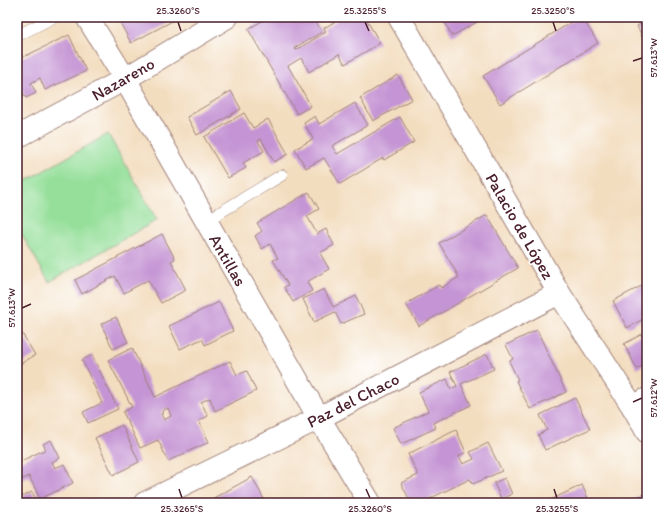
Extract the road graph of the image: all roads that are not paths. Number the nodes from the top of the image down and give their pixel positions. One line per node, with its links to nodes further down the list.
1 (54, 17): 5 (lane)
2 (87, 17): 6 (street, Antillas)
3 (227, 17): 6 (street, Nazareno)
4 (400, 17): 10 (street, Palacio de López)
5 (17, 36)
6 (125, 79): 7 (street, Nazareno); 9 (street, Antillas)
7 (17, 137)
8 (282, 175): 9 (lane)
9 (206, 222): 12 (street, Antillas)
10 (559, 293): 11 (street, Palacio de López); 12 (street, Paz del Chaco)
11 (640, 403): 13 (street, Palacio de López)
12 (319, 418): 14 (street, Paz del Chaco); 15 (street, Antillas)
13 (647, 432)
14 (145, 503)
15 (370, 503)

